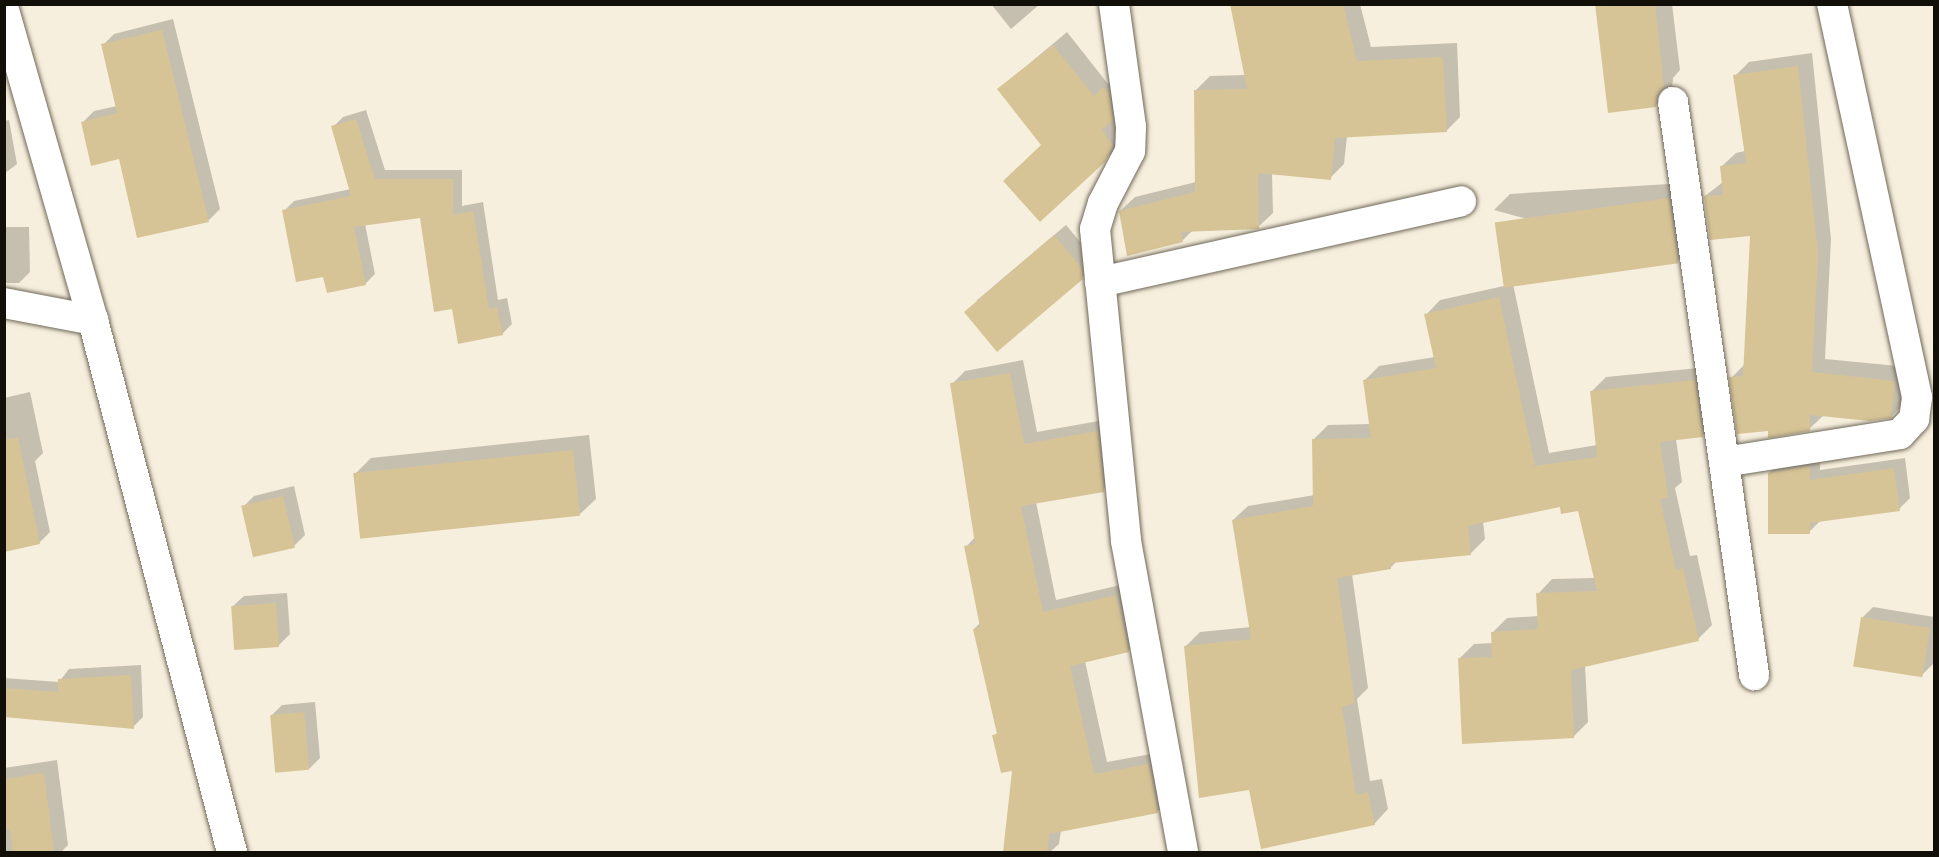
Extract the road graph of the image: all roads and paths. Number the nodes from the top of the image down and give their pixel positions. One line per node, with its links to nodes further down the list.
1 (1114, 4): 6 (street)
2 (1832, 4): 9 (street)
3 (4, 10): 8 (street)
4 (1673, 102): 9 (street)
5 (1461, 201): 6 (street)
6 (1100, 282): 12 (street)
7 (4, 303): 8 (street)
8 (93, 320): 11 (street)
9 (1724, 462): 10 (street)
10 (1754, 675)
11 (231, 852)
12 (1183, 852)

